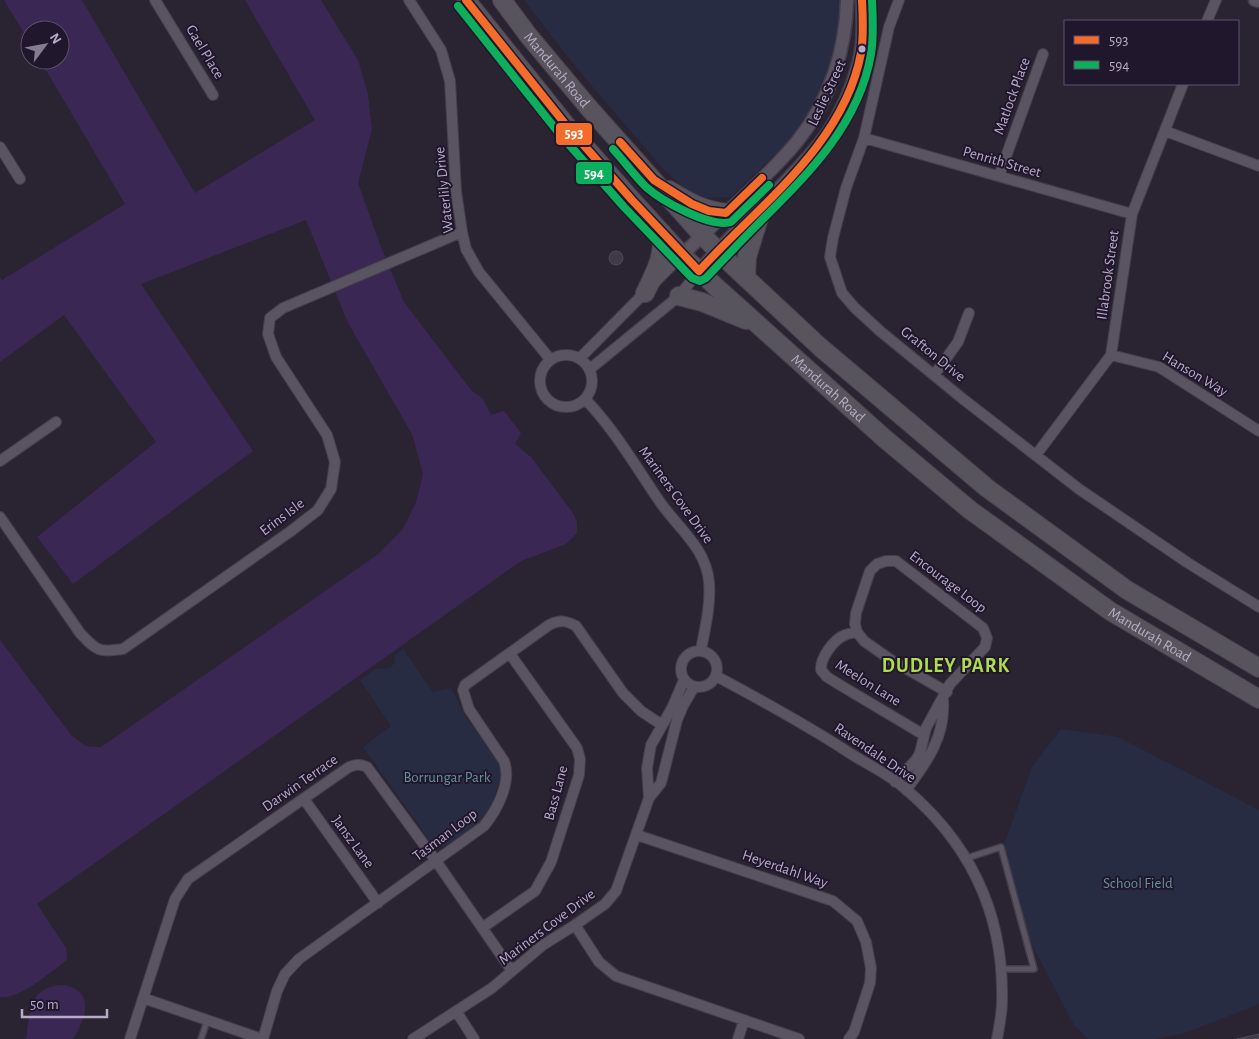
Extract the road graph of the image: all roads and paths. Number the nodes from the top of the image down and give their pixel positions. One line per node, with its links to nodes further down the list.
1 (156, 0): 14 (street, Gael Place)
2 (409, 0): 25 (street, Waterlily Drive)
3 (466, 0): 26 (highway, Mandurah Road)
4 (502, 0): 21 (highway, Mandurah Road)
5 (847, 0): 23 (street, Leslie Street)
6 (862, 0): 22 (street, Leslie Street)
7 (899, 0): 16 (street, Grafton Drive)
8 (1216, 0): 11 (street)
9 (1255, 0): 10 (street)
10 (1259, 2)
11 (1207, 20)
12 (1043, 54): 19 (street, Matlock Place)
13 (1183, 85): 15 (street, Illabrook Street)
14 (213, 94)
15 (1165, 131): 18 (street); 24 (street, Illabrook Street)
16 (864, 138): 19 (street, Penrith Street); 40 (street, Grafton Drive)
17 (0, 146): 20 (street)
18 (1259, 166)
19 (999, 176): 24 (street, Penrith Street)
20 (20, 179)
21 (654, 180): 23 (highway); 27 (highway, Mandurah Road)
22 (763, 205): 28 (street, Leslie Street); 31 (highway)
23 (726, 213): 27 (street, Leslie Street)
24 (1132, 214): 36 (street, Illabrook Street)
25 (462, 232): 38 (street, Waterlily Drive); 46 (street, Erins Isle)
26 (662, 233): 29 (highway, Mandurah Road); 32 (highway)
27 (703, 236): 28 (highway, Mandurah Road); 29 (street, Leslie Street)
28 (717, 250): 30 (street, Leslie Street); 31 (highway, Mandurah Road)
29 (682, 255): 30 (highway, Mandurah Road); 32 (street)
30 (699, 271): 33 (street); 35 (highway, Mandurah Road)
31 (746, 277): 51 (highway, Mandurah Road)
32 (645, 293): 37 (street)
33 (679, 296): 35 (highway); 39 (street)
34 (969, 313): 40 (street)
35 (758, 325): 56 (highway, Mandurah Road)
36 (1111, 355): 43 (street, Hanson Way); 44 (street, Illabrook Street)
37 (580, 358): 38 (street); 39 (street)
38 (550, 359): 41 (street)
39 (590, 369): 41 (street)
40 (934, 374): 44 (street, Grafton Drive)
41 (585, 399): 49 (street, Mariners Cove Drive)
42 (56, 422): 45 (street)
43 (1259, 431)
44 (1036, 454): 47 (street, Grafton Drive)
45 (0, 461)
46 (0, 517)
47 (1259, 607)
48 (857, 632): 55 (street); 55 (street, Encourage Loop); 58 (street, Meelon Lane)
49 (701, 650): 52 (street); 53 (street)
50 (510, 654): 57 (street, Tasman Loop); 65 (street, Tasman Loop); 68 (street, Bass Lane)
51 (1259, 668)
52 (716, 676): 54 (street); 59 (street, Ravendale Drive)
53 (684, 680): 54 (street); 57 (street, Mariners Cove Drive)
54 (694, 687): 61 (street, Mariners Cove Drive)
55 (945, 696): 58 (street, Encourage Loop); 60 (street)
56 (1259, 699)
57 (662, 725): 61 (street, Mariners Cove Drive)
58 (924, 734): 59 (street, Encourage Loop)
59 (895, 782): 60 (street, Ravendale Drive)
60 (906, 790): 64 (street, Ravendale Drive)
61 (649, 798): 63 (street, Mariners Cove Drive)
62 (304, 799): 65 (street, Darwin Terrace); 66 (street, Jansz Lane); 71 (street, Darwin Terrace)
63 (637, 834): 67 (street, Mariners Cove Drive); 82 (street, Heyerdahl Way)
64 (967, 858): 69 (street, Ravendale Drive); 69 (lane)
65 (436, 861): 66 (street, Tasman Loop); 68 (street, Darwin Terrace)
66 (378, 902): 77 (street, Tasman Loop)
67 (575, 925): 70 (street, Mariners Cove Drive); 73 (street)
68 (482, 928): 70 (street, Darwin Terrace)
69 (1002, 969): 83 (street, Ravendale Drive)
70 (512, 971): 72 (street, Mariners Cove Drive)
71 (143, 998): 74 (street); 75 (street, Darwin Terrace)
72 (456, 1010): 78 (street, Mariners Cove Drive); 79 (street)
73 (744, 1020): 80 (street); 81 (street)
74 (207, 1021): 76 (lane); 77 (street)
75 (130, 1039)
76 (201, 1039)
77 (262, 1039)
78 (413, 1039)
79 (474, 1039)
80 (738, 1039)
81 (799, 1039)
82 (849, 1039)
83 (997, 1039)

